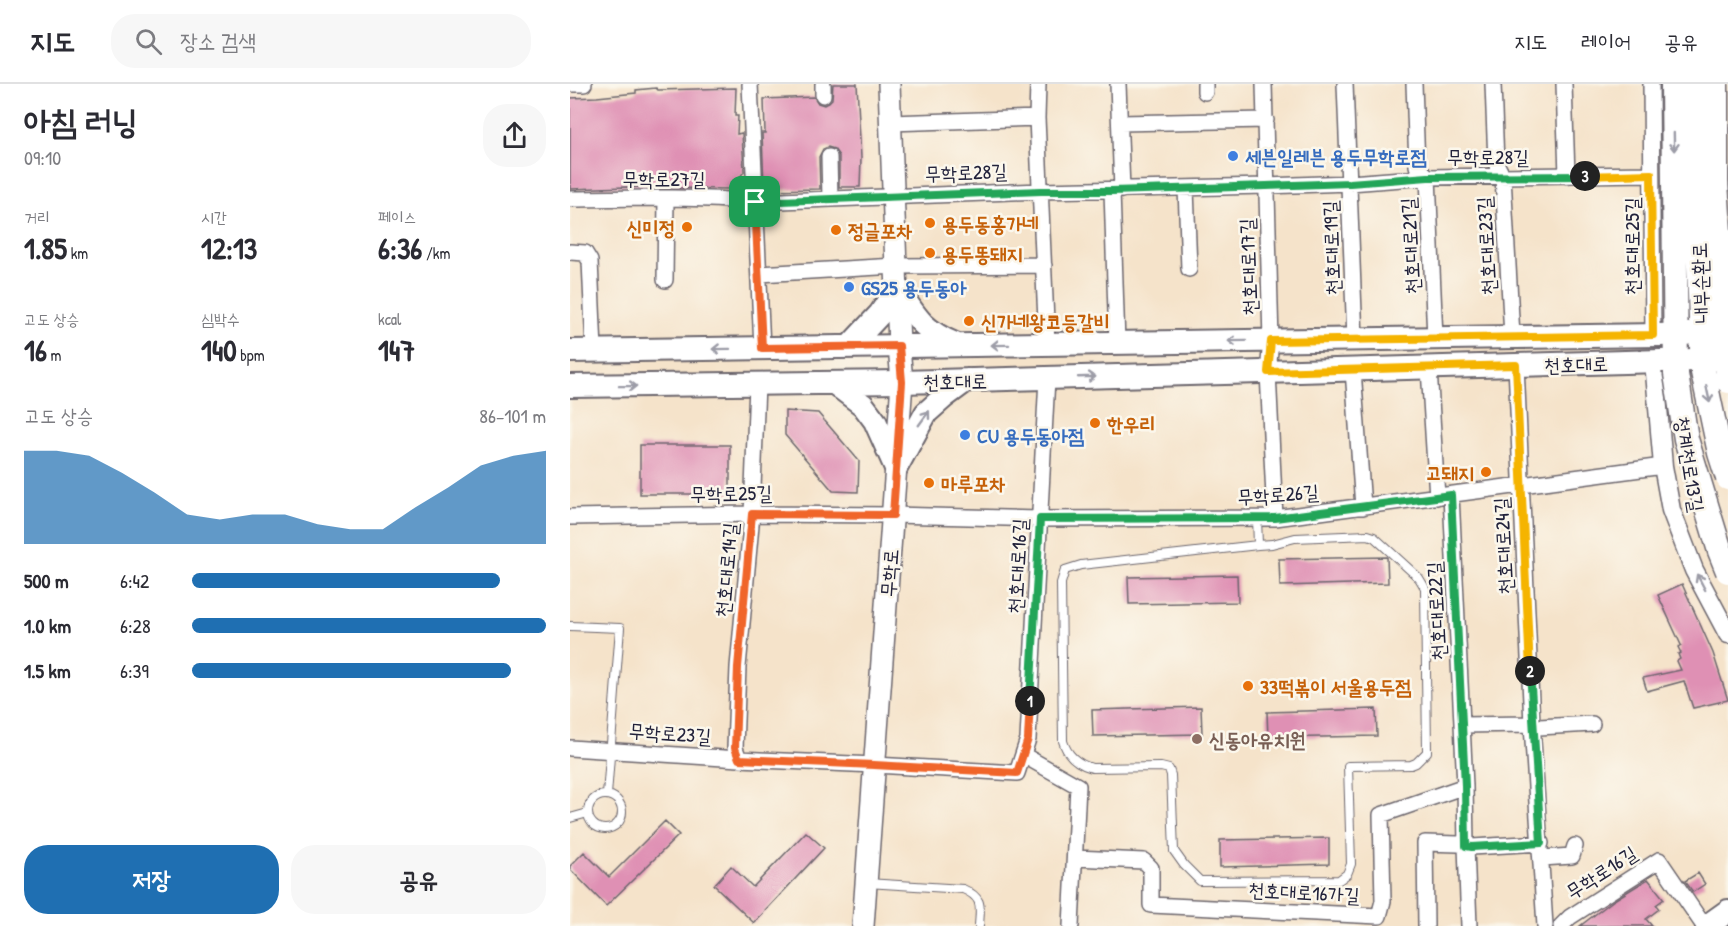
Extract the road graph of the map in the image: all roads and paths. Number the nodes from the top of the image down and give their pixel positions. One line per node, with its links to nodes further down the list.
1 (570, 84): 2 (street)
2 (584, 84)
3 (750, 84): 34 (street)
4 (889, 84): 18 (main road, 무학로)
5 (1038, 84): 16 (street)
6 (1118, 84): 19 (street)
7 (1264, 84): 17 (street, 천호대로17길)
8 (1345, 84): 25 (street, 천호대로19길)
9 (1414, 84): 23 (street, 천호대로21길)
10 (1493, 84): 24 (street, 천호대로23길)
11 (1564, 84): 22 (street)
12 (1651, 84): 21 (street, 천호대로25길)
13 (1673, 84): 81 (highway, one-way to 81, bridge)
14 (1694, 84): 70 (highway, 내부순환로, one-way to 70, bridge)
15 (1716, 84): 63 (highway, 내부순환로, bridge)
16 (1037, 118): 18 (street); 29 (street)
17 (1266, 120): 19 (street); 26 (street, 천호대로17길)
18 (890, 123): 30 (main road, 무학로)
19 (1120, 123): 28 (street)
20 (829, 157): 33 (street)
21 (1651, 174): 22 (street, 무학로28길); 42 (street, 천호대로25길)
22 (1567, 176): 24 (street, 무학로28길)
23 (1428, 177): 24 (street, 무학로28길); 25 (street, 무학로28길); 44 (street, 천호대로21길)
24 (1503, 177): 43 (street, 천호대로23길)
25 (1350, 183): 26 (street, 무학로28길); 45 (street, 천호대로19길)
26 (1266, 186): 27 (street, 무학로28길); 46 (street, 천호대로17길)
27 (1186, 188): 28 (street, 무학로28길); 37 (street)
28 (1117, 190): 29 (street, 무학로28길); 47 (street)
29 (1041, 191): 30 (street, 무학로28길); 36 (street)
30 (894, 196): 33 (street, 무학로27길); 39 (main road, 무학로)
31 (666, 198): 32 (street, 무학로27길); 34 (street, 무학로27길); 40 (street)
32 (570, 199)
33 (830, 199): 34 (street, 무학로27길)
34 (755, 202): 38 (street)
35 (570, 252): 53 (street)
36 (1044, 265): 39 (street); 48 (street)
37 (1188, 269)
38 (759, 274): 39 (street); 52 (street)
39 (897, 277): 49 (main road); 50 (main road, 무학로); 51 (main road)
40 (665, 280)
41 (1728, 332): 42 (main road, 천호대로, bridge)
42 (1656, 335): 43 (main road, 천호대로)
43 (1512, 336): 44 (main road, 천호대로)
44 (1436, 338): 45 (main road, 천호대로)
45 (1355, 339): 46 (main road, 천호대로)
46 (1271, 341): 47 (main road, 천호대로, one-way to 47); 60 (street, 천호대로17길)
47 (1117, 343): 48 (main road, 천호대로)
48 (1047, 344): 49 (main road, 천호대로, one-way to 49)
49 (959, 345): 50 (main road, 천호대로)
50 (899, 346): 51 (main road, 천호대로); 64 (main road, 무학로)
51 (849, 347): 52 (main road, 천호대로)
52 (762, 348): 53 (main road, 천호대로, one-way to 53)
53 (594, 350): 54 (main road, 천호대로)
54 (570, 351)
55 (1728, 359): 56 (main road, 천호대로, bridge)
56 (1657, 361): 57 (main road, 천호대로); 69 (street, 청계천로13길)
57 (1516, 365): 58 (main road, 천호대로); 71 (street, 천호대로24길)
58 (1429, 368): 59 (main road, 천호대로); 72 (street, 천호대로22길)
59 (1353, 370): 60 (main road, 천호대로); 73 (street)
60 (1268, 372): 61 (main road, 천호대로, one-way to 60); 78 (street)
61 (1047, 378): 62 (main road, 천호대로); 79 (street, 천호대로16길)
62 (967, 380): 64 (main road, 천호대로); 68 (main road, one-way to 62)
63 (1728, 381)
64 (902, 382): 65 (main road, 천호대로); 68 (main road, 무학로)
65 (834, 383): 66 (main road, 천호대로); 68 (main road)
66 (757, 384): 67 (main road, 천호대로, one-way to 66); 74 (street, 천호대로14길)
67 (570, 386)
68 (897, 460): 75 (main road, 무학로)
69 (1663, 466): 71 (street, 무학로26길); 83 (street, 청계천로13길, one-way to 69)
70 (1728, 478)
71 (1521, 485): 72 (street, 무학로26길); 86 (street, 천호대로24길)
72 (1444, 496): 73 (street, 무학로26길); 85 (street, 천호대로22길)
73 (1363, 507): 78 (street, 무학로26길)
74 (752, 514): 75 (street, 무학로25길); 76 (street, 무학로25길); 90 (street, 천호대로14길)
75 (893, 515): 79 (street, 무학로26길); 91 (main road, 무학로)
76 (570, 517)
77 (1257, 518): 78 (street, 무학로26길); 79 (street, 무학로26길); 80 (lane)
78 (1275, 518)
79 (1040, 519): 89 (street, 천호대로16길)
80 (1258, 545): 80 (lane)
81 (1728, 571)
82 (570, 626): 88 (lane)
83 (1728, 634)
84 (1592, 724): 86 (street)
85 (1462, 725): 86 (street); 92 (street, 천호대로22길)
86 (1532, 725): 98 (street, 천호대로24길)
87 (570, 748): 88 (street, 무학로23길)
88 (610, 750): 90 (street, 무학로23길); 93 (lane)
89 (1023, 755): 91 (street, 천호대로16길); 99 (street)
90 (739, 759): 91 (street, 무학로23길)
91 (874, 765): 100 (main road, 무학로)
92 (1465, 786): 96 (street, 천호대로22길); 102 (street, 천호대로16가길)
93 (607, 795): 94 (lane); 94 (lane)
94 (588, 813): 95 (lane)
95 (570, 818)
96 (1466, 846): 98 (street); 106 (street); 107 (street, 천호대로22길)
97 (1575, 846): 98 (street)
98 (1541, 851): 108 (street, 천호대로24길)
99 (1075, 858): 102 (street, 천호대로16가길); 105 (street)
100 (866, 883): 103 (main road, 무학로); 104 (lane)
101 (1728, 911): 110 (main road)
102 (1361, 921)
103 (862, 926)
104 (979, 926)
105 (1071, 926)
106 (1426, 926)
107 (1469, 926)
108 (1545, 926)
109 (1561, 926): 110 (street, 무학로16길)
110 (1706, 926)

